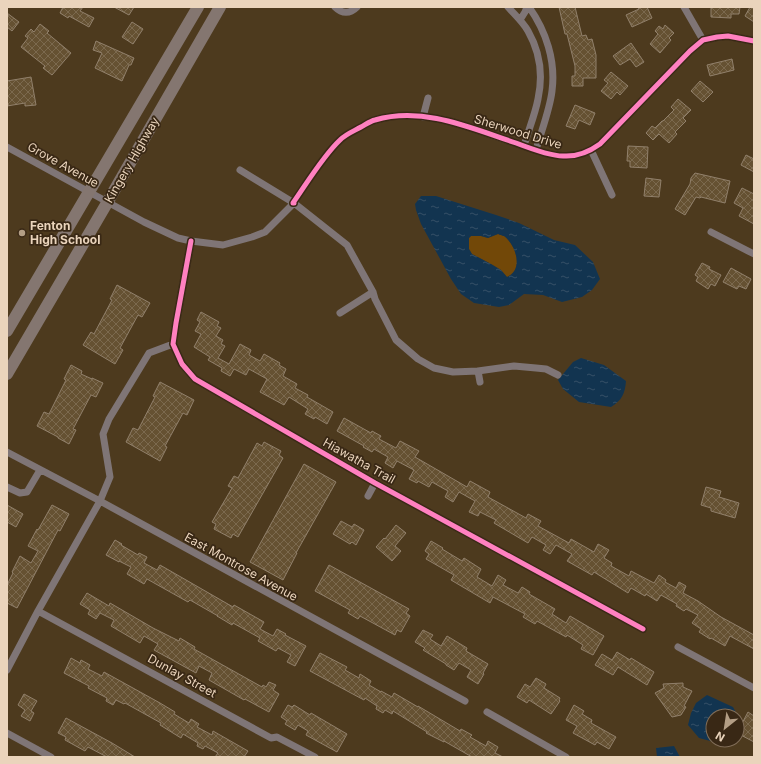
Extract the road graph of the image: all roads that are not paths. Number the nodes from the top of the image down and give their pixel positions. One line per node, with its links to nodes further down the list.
1 (198, 7): 18 (highway, Kingery Highway)
2 (220, 7): 20 (highway, Kingery Highway)
3 (335, 7): 4 (street)
4 (357, 7)
5 (508, 7): 8 (street)
6 (528, 7): 8 (street); 15 (street)
7 (684, 7): 9 (street)
8 (520, 20): 13 (street)
9 (703, 40): 10 (street); 16 (street, Sherwood Drive)
10 (754, 41)
11 (428, 98): 12 (street)
12 (423, 116): 13 (street, Sherwood Drive); 21 (street, Sherwood Drive)
13 (524, 146): 15 (street, Sherwood Drive)
14 (7, 147): 18 (street, Grove Avenue)
15 (536, 150): 16 (street, Sherwood Drive)
16 (591, 150): 19 (street)
17 (240, 170): 21 (street)
18 (90, 192): 20 (street, Grove Avenue); 27 (highway, Kingery Highway)
19 (612, 195)
20 (108, 203): 23 (street, Sherwood Drive); 30 (highway, Kingery Highway)
21 (293, 203): 23 (street, Sherwood Drive); 25 (street)
22 (711, 232): 24 (street)
23 (191, 241): 28 (street)
24 (754, 254)
25 (373, 292): 26 (street); 29 (street)
26 (340, 314)
27 (7, 331)
28 (173, 344): 35 (street, Hiawatha Trail); 38 (street)
29 (478, 371): 31 (street); 32 (street)
30 (7, 374)
31 (558, 375)
32 (480, 382)
33 (7, 452): 34 (street, East Montrose Avenue)
34 (40, 470): 36 (street); 38 (street, East Montrose Avenue)
35 (375, 482): 37 (street, Hiawatha Trail); 40 (street, Hiawatha Trail)
36 (7, 487)
37 (368, 496)
38 (100, 501): 39 (street); 44 (street, East Montrose Avenue)
39 (38, 611): 42 (street); 48 (street, Dunlay Street)
40 (643, 629)
41 (678, 647): 43 (street)
42 (7, 670)
43 (754, 688)
44 (465, 701)
45 (487, 712): 49 (street)
46 (7, 733): 47 (street)
47 (51, 757)
48 (315, 757)
49 (566, 757)

